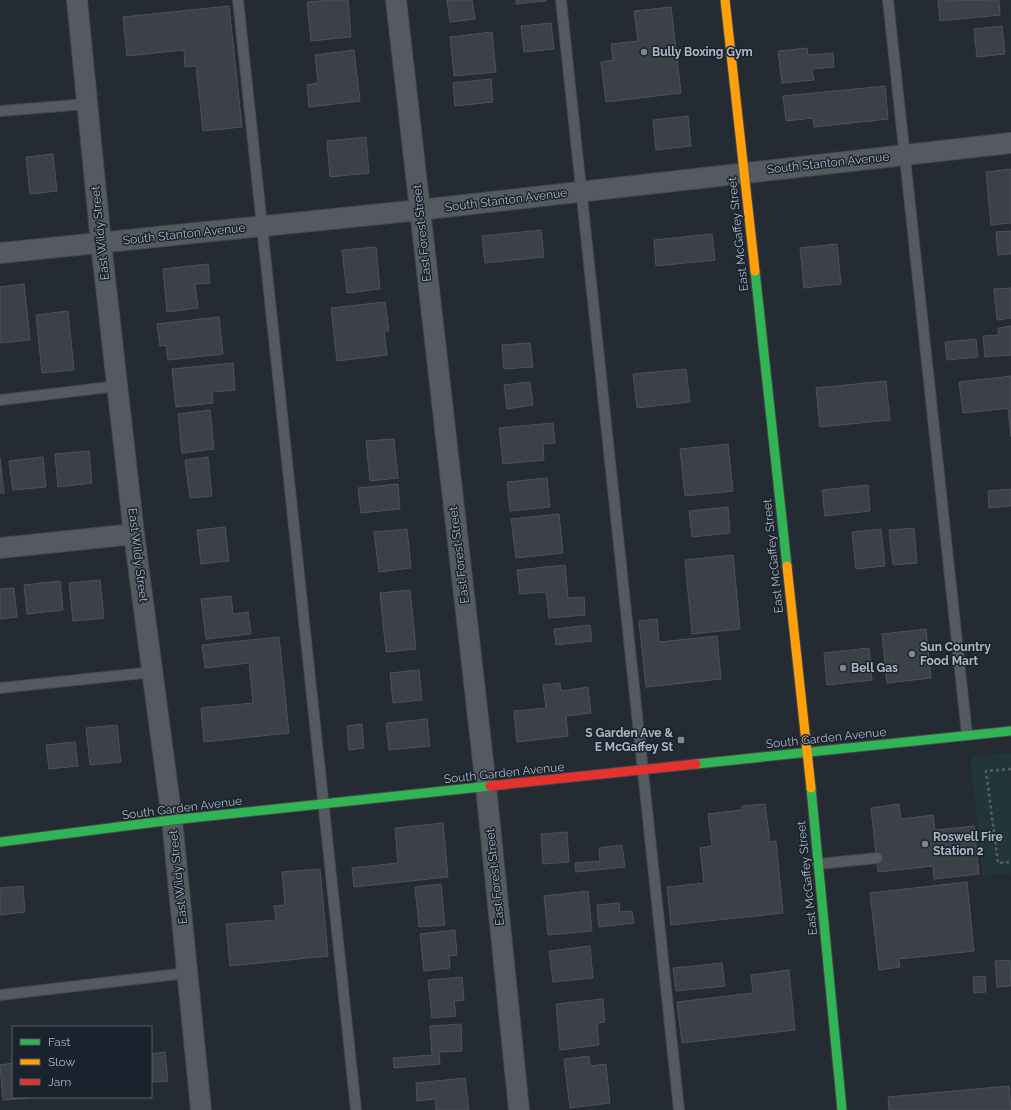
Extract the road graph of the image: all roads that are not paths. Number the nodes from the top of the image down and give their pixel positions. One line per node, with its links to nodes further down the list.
1 (77, 0): 7 (street, East Wildy Street)
2 (238, 0): 14 (lane)
3 (396, 0): 13 (street, East Forest Street)
4 (561, 0): 12 (lane)
5 (725, 0): 11 (main road, East McGaffey Street)
6 (888, 0): 10 (lane)
7 (87, 104): 8 (lane); 15 (street, East Wildy Street)
8 (0, 111)
9 (1011, 143): 10 (street, South Stanton Avenue)
10 (904, 155): 11 (street, South Stanton Avenue); 24 (lane)
11 (743, 172): 12 (street, South Stanton Avenue); 25 (main road, East McGaffey Street)
12 (582, 191): 13 (street, South Stanton Avenue); 26 (lane)
13 (420, 210): 14 (street, South Stanton Avenue); 27 (street, East Forest Street)
14 (263, 226): 15 (street, South Stanton Avenue); 28 (lane)
15 (101, 243): 16 (street, South Stanton Avenue); 17 (street, East Wildy Street)
16 (0, 253)
17 (118, 386): 18 (lane); 19 (street, East Wildy Street)
18 (0, 400)
19 (134, 534): 20 (street); 21 (street, East Wildy Street)
20 (0, 548)
21 (153, 672): 22 (lane); 29 (street, East Wildy Street)
22 (0, 688)
23 (1011, 731): 24 (main road, South Garden Avenue)
24 (968, 735): 25 (main road, South Garden Avenue)
25 (807, 752): 26 (main road, South Garden Avenue); 32 (main road, East McGaffey Street)
26 (642, 770): 27 (main road, South Garden Avenue); 38 (lane)
27 (486, 787): 28 (main road, South Garden Avenue); 37 (street, East Forest Street)
28 (324, 804): 29 (main road, South Garden Avenue); 36 (lane)
29 (172, 820): 30 (main road, South Garden Avenue); 33 (street, East Wildy Street)
30 (0, 842)
31 (877, 858): 32 (lane)
32 (818, 864): 39 (main road, East McGaffey Street)
33 (187, 974): 34 (lane); 35 (street, East Wildy Street)
34 (0, 995)
35 (201, 1110)
36 (356, 1110)
37 (519, 1110)
38 (679, 1110)
39 (842, 1110)

